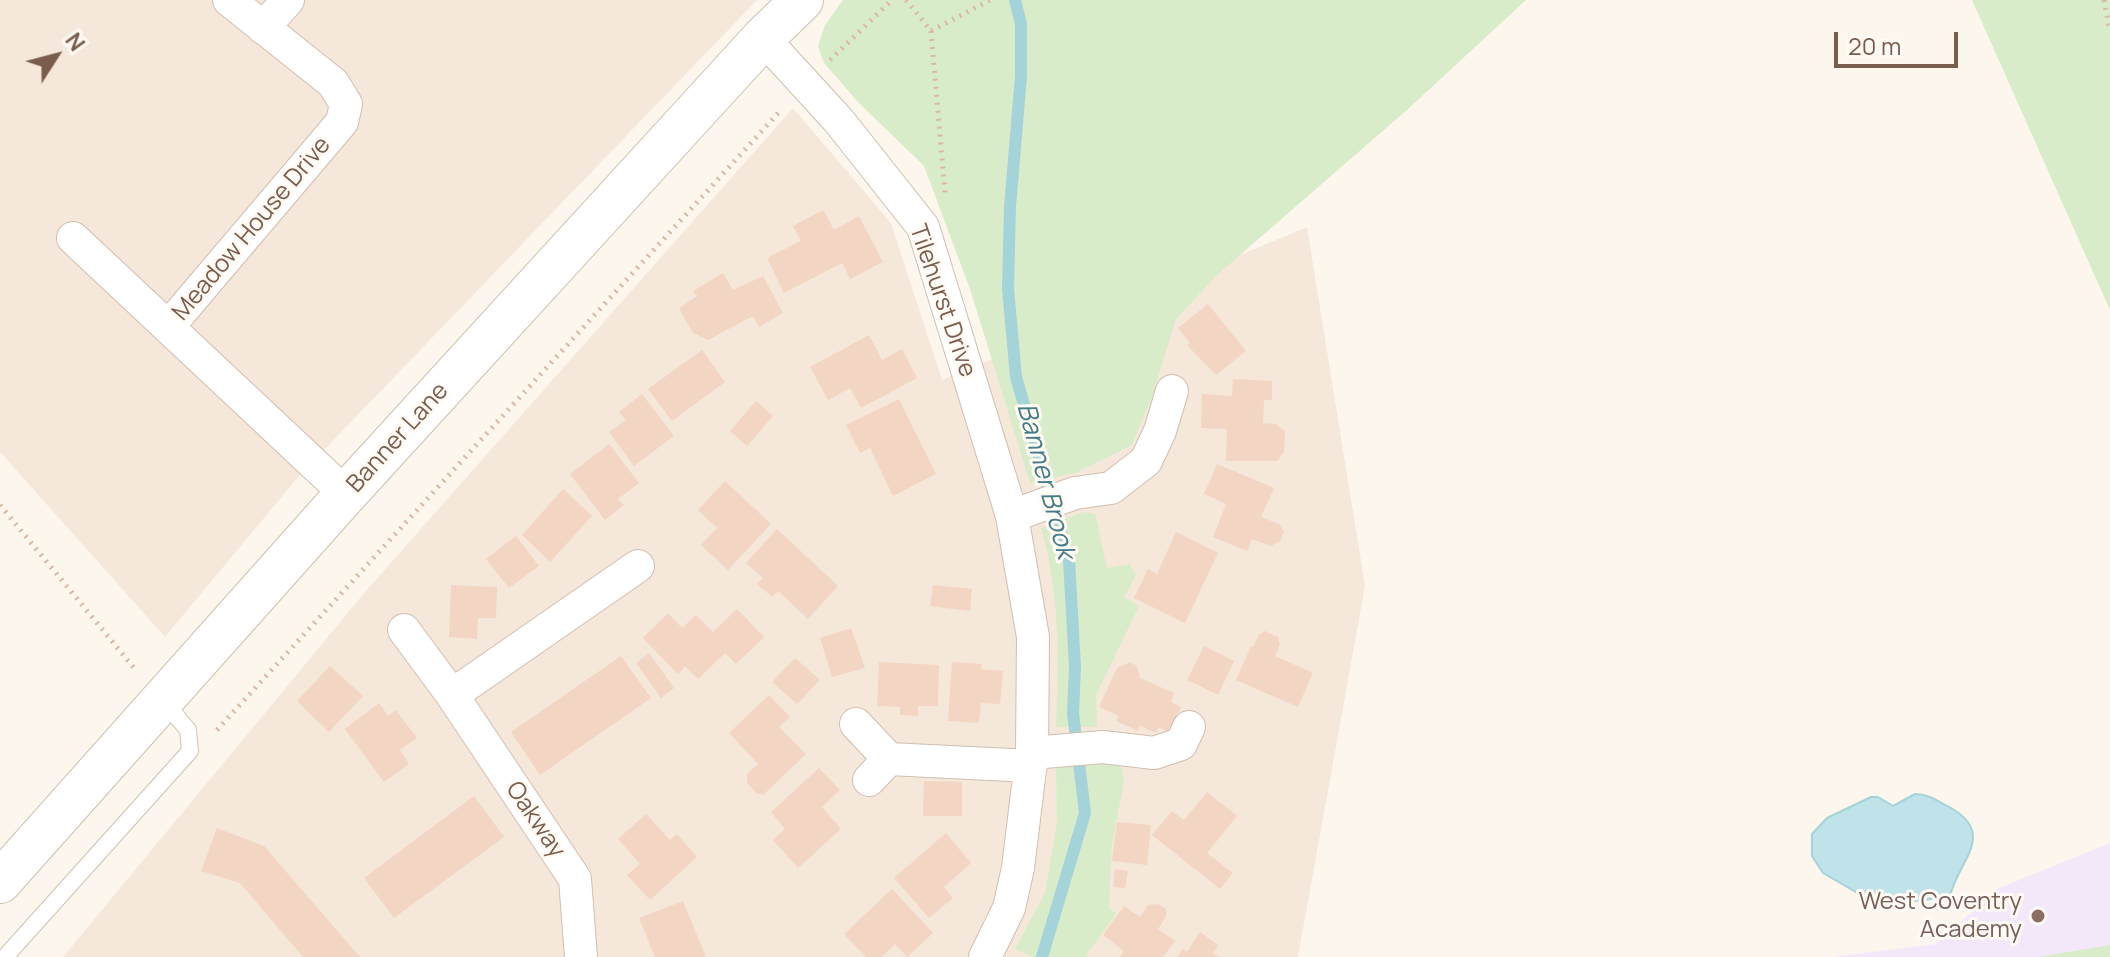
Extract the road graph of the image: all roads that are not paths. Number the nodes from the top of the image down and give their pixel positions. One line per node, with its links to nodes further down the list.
1 (229, 0): 4 (street, Meadow House Drive)
2 (288, 0): 4 (street)
3 (802, 0): 5 (street, Banner Lane)
4 (263, 28): 7 (street, Meadow House Drive)
5 (763, 38): 9 (street, Banner Lane); 10 (street, Tilehurst Drive)
6 (73, 238): 7 (street, Meadow House Drive)
7 (168, 327): 9 (street, Meadow House Drive)
8 (1172, 391): 10 (street)
9 (346, 494): 14 (street, Banner Lane)
10 (1025, 511): 17 (street, Tilehurst Drive)
11 (638, 566): 13 (street)
12 (404, 630): 13 (street, Oakway)
13 (452, 695): 20 (street, Oakway)
14 (162, 699): 18 (street, Banner Lane); 19 (lane)
15 (856, 724): 17 (street)
16 (1189, 727): 17 (street)
17 (1039, 757): 21 (street, Tilehurst Drive)
18 (0, 882)
19 (5, 957)
20 (581, 957)
21 (985, 957)

